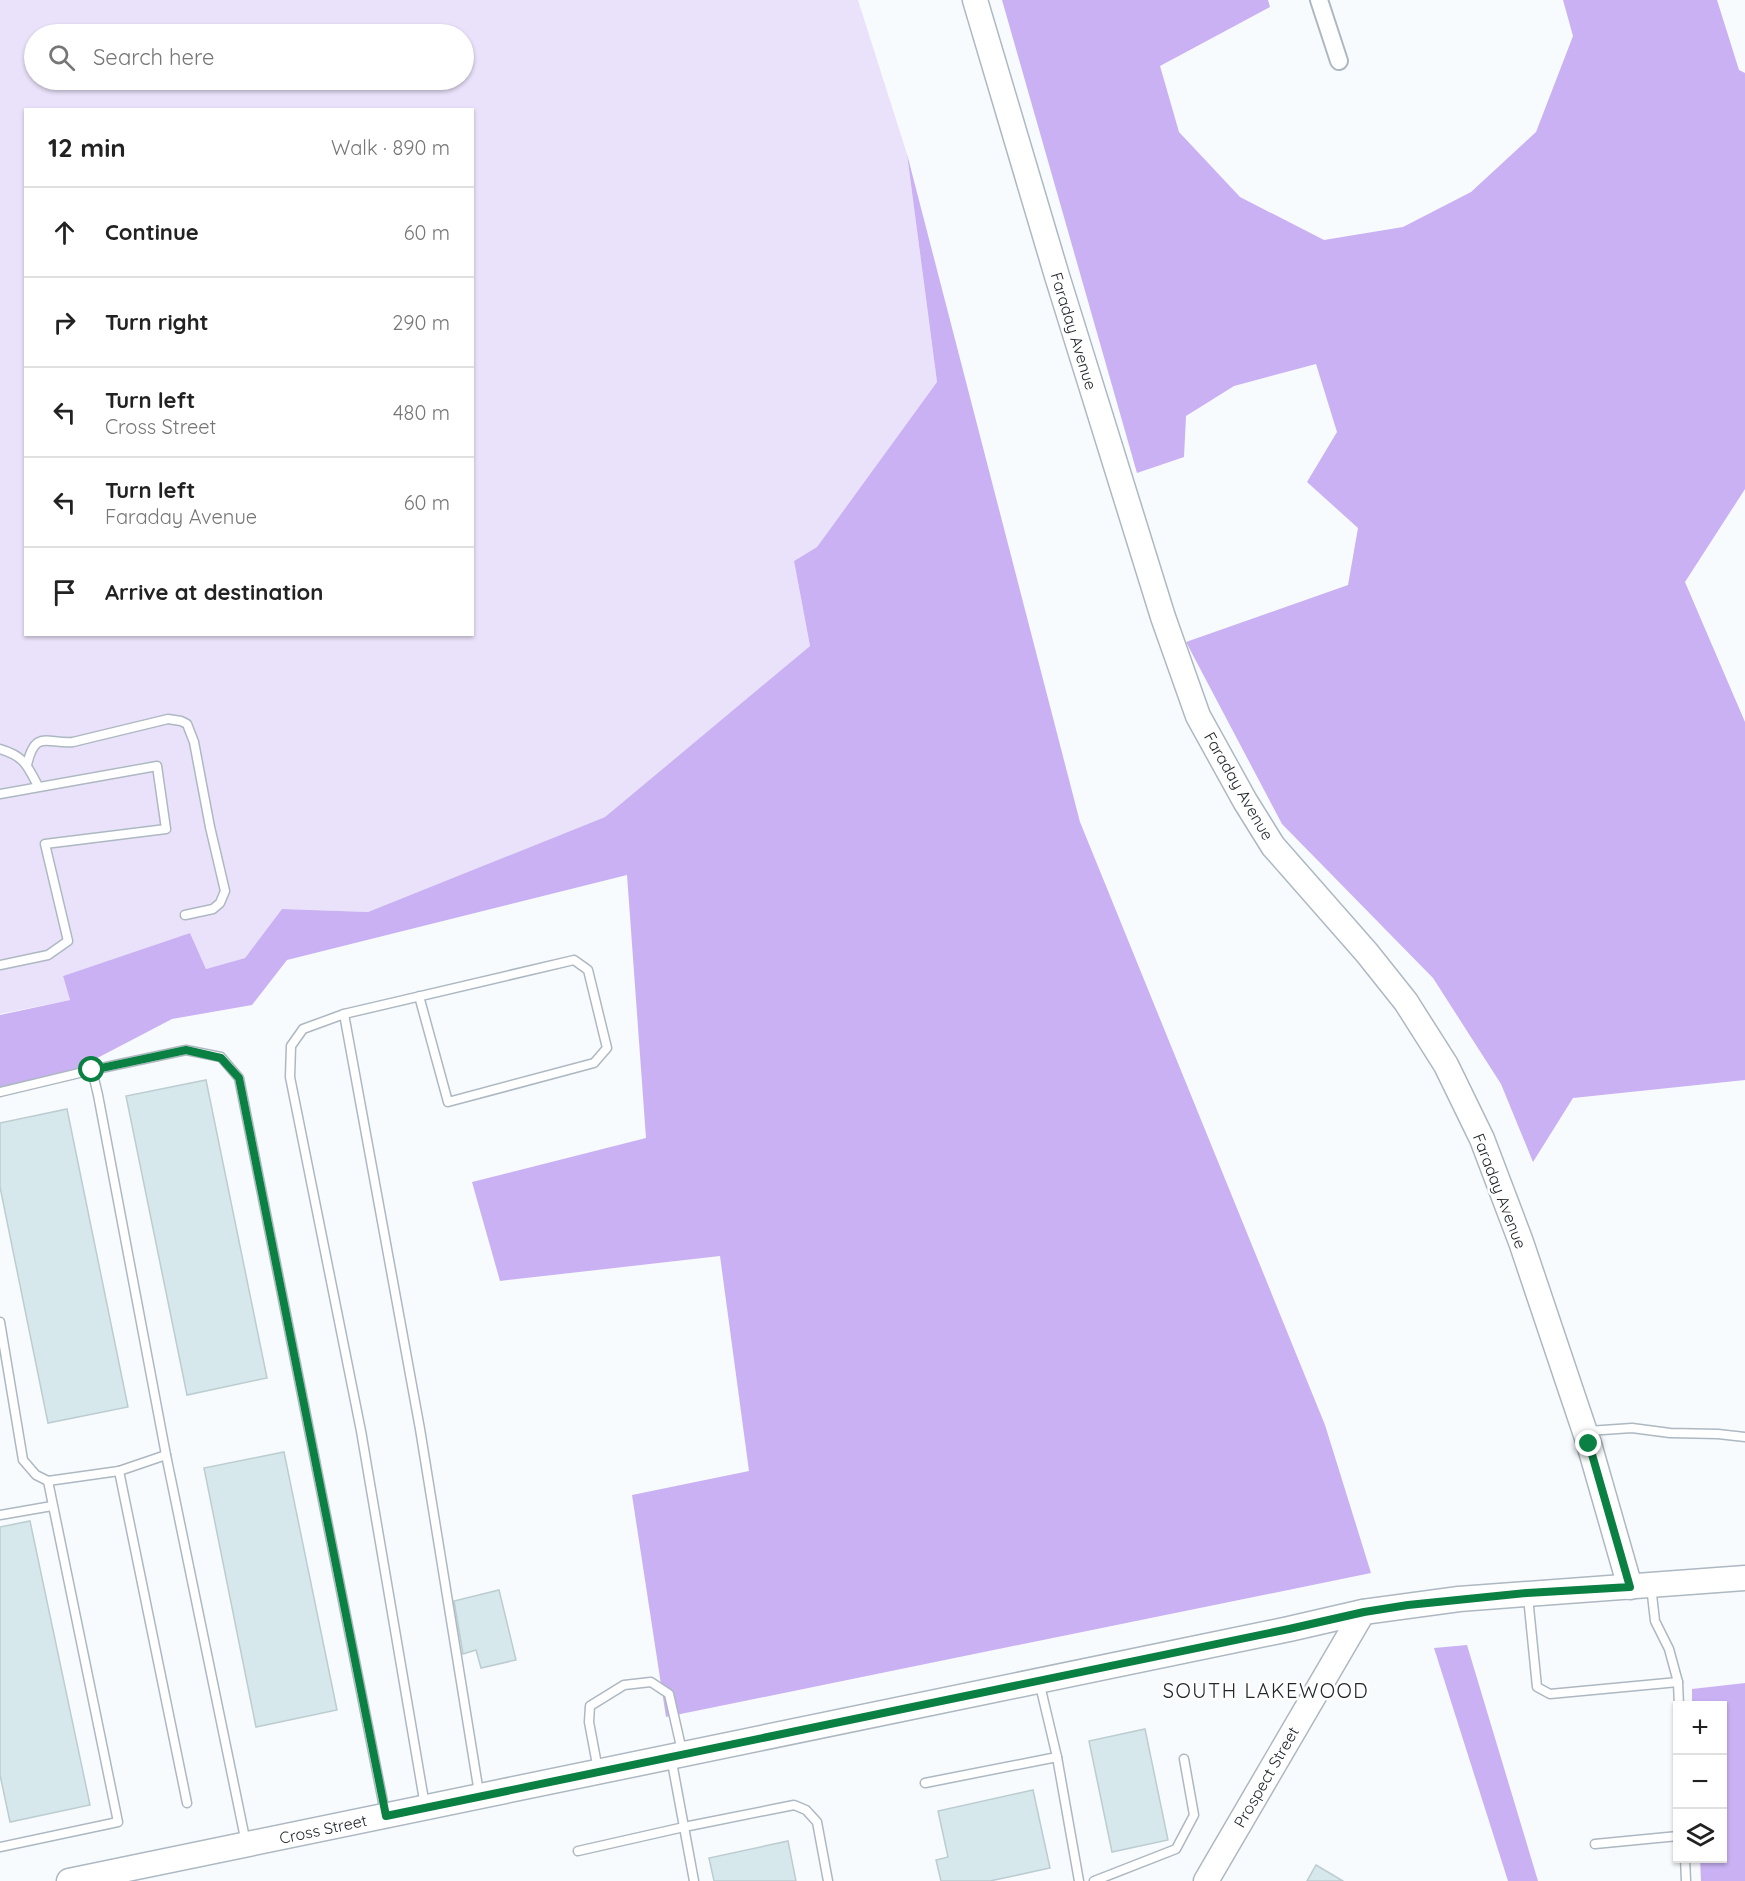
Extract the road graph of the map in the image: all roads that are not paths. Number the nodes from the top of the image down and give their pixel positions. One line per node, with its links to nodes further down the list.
1 (975, 0): 15 (street, Faraday Avenue)
2 (1319, 0): 3 (street)
3 (1339, 61)
4 (0, 748): 5 (lane)
5 (27, 765): 6 (lane); 8 (lane)
6 (38, 786): 7 (lane); 9 (lane)
7 (0, 794)
8 (185, 915)
9 (0, 965)
10 (419, 996): 10 (lane); 11 (lane)
11 (344, 1014): 34 (lane); 36 (lane)
12 (92, 1070): 13 (lane); 17 (lane); 37 (lane)
13 (0, 1092)
14 (0, 1322): 19 (lane)
15 (1585, 1431): 16 (lane); 23 (street, Faraday Avenue)
16 (1745, 1437)
17 (166, 1455): 18 (lane); 41 (lane)
18 (119, 1471): 19 (lane); 35 (lane)
19 (48, 1481): 20 (lane)
20 (52, 1506): 21 (lane); 42 (lane)
21 (0, 1515)
22 (1745, 1578): 23 (street, Cross Street)
23 (1640, 1586): 24 (street, Cross Street); 27 (lane)
24 (1527, 1593): 25 (street, Cross Street); 27 (lane)
25 (1364, 1612): 26 (street, Cross Street); 50 (street, Prospect Street)
26 (1039, 1681): 29 (street, Cross Street); 30 (lane)
27 (1678, 1682): 28 (lane)
28 (1679, 1701)
29 (677, 1756): 32 (street, Cross Street); 32 (lane); 38 (lane)
30 (1058, 1757): 33 (lane); 48 (lane)
31 (1184, 1759): 49 (lane)
32 (598, 1772): 34 (street, Cross Street)
33 (925, 1783)
34 (479, 1796): 36 (street, Cross Street)
35 (187, 1803)
36 (426, 1808): 37 (street, Cross Street)
37 (386, 1816): 41 (street, Cross Street)
38 (684, 1827): 43 (lane); 46 (lane); 47 (lane)
39 (1673, 1836): 40 (lane)
40 (1595, 1844)
41 (247, 1845): 45 (street, Cross Street)
42 (0, 1847)
43 (578, 1851)
44 (1684, 1863): 51 (lane)
45 (69, 1881)
46 (694, 1881)
47 (828, 1881)
48 (1079, 1881)
49 (1094, 1881)
50 (1206, 1881)
51 (1686, 1881)

